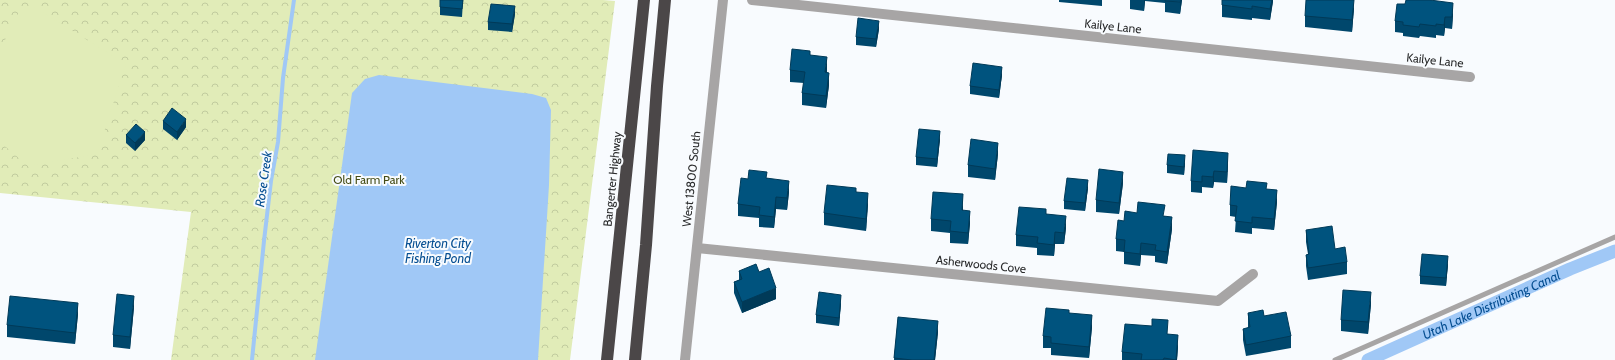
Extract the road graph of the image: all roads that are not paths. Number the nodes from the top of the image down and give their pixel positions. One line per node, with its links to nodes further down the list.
1 (644, 0): 9 (highway, Bangerter Highway)
2 (666, 0): 10 (highway)
3 (722, 0): 7 (street, West 13800 South)
4 (752, 0): 5 (street, Kailye Lane)
5 (1470, 77)
6 (1615, 237): 12 (lane)
7 (697, 248): 8 (street, Asherwoods Cove); 11 (street, West 13800 South)
8 (1253, 274)
9 (607, 360)
10 (635, 360)
11 (685, 360)
12 (1335, 360)

